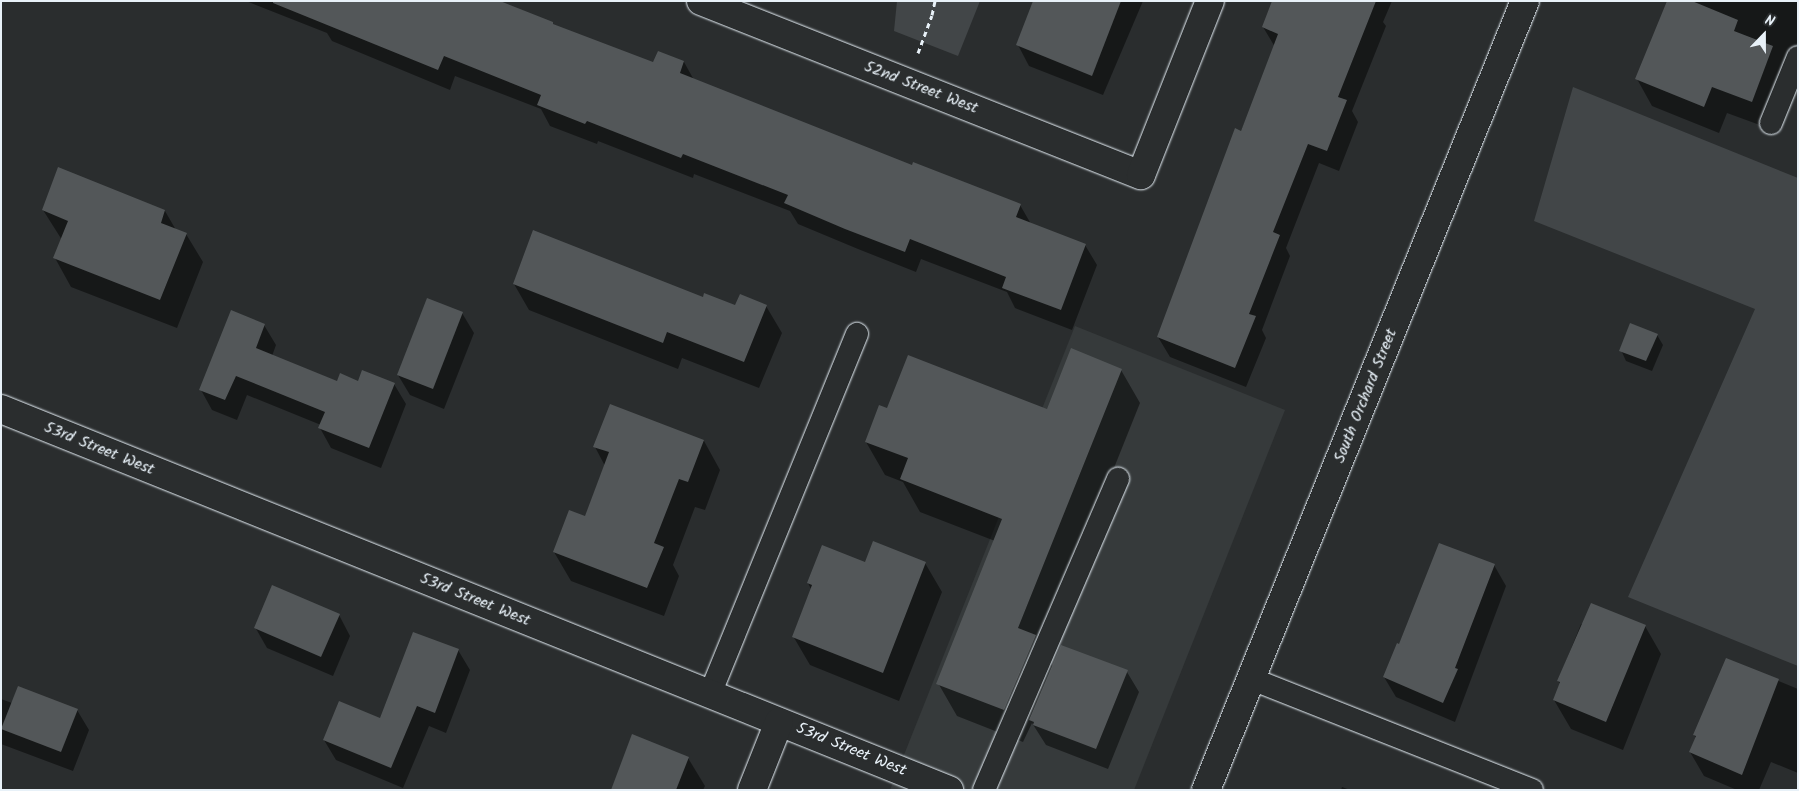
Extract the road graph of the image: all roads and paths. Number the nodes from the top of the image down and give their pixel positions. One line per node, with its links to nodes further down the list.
1 (701, 1): 6 (street, 52nd Street West)
2 (935, 1): 6 (path)
3 (1210, 1): 6 (street, 52nd Street West)
4 (1525, 1): 11 (street, South Orchard Street)
5 (1798, 57): 7 (lane)
6 (904, 81)
7 (1771, 123)
8 (857, 334): 12 (lane)
9 (1, 409): 12 (street, 53rd Street West)
10 (1118, 478): 16 (lane)
11 (1252, 679): 17 (street, South Orchard Street); 18 (lane)
12 (710, 694): 13 (street, 53rd Street West)
13 (779, 722): 14 (street, 53rd Street West); 15 (street)
14 (935, 787)
15 (752, 790)
16 (984, 790)
17 (1206, 790)
18 (1532, 790)

